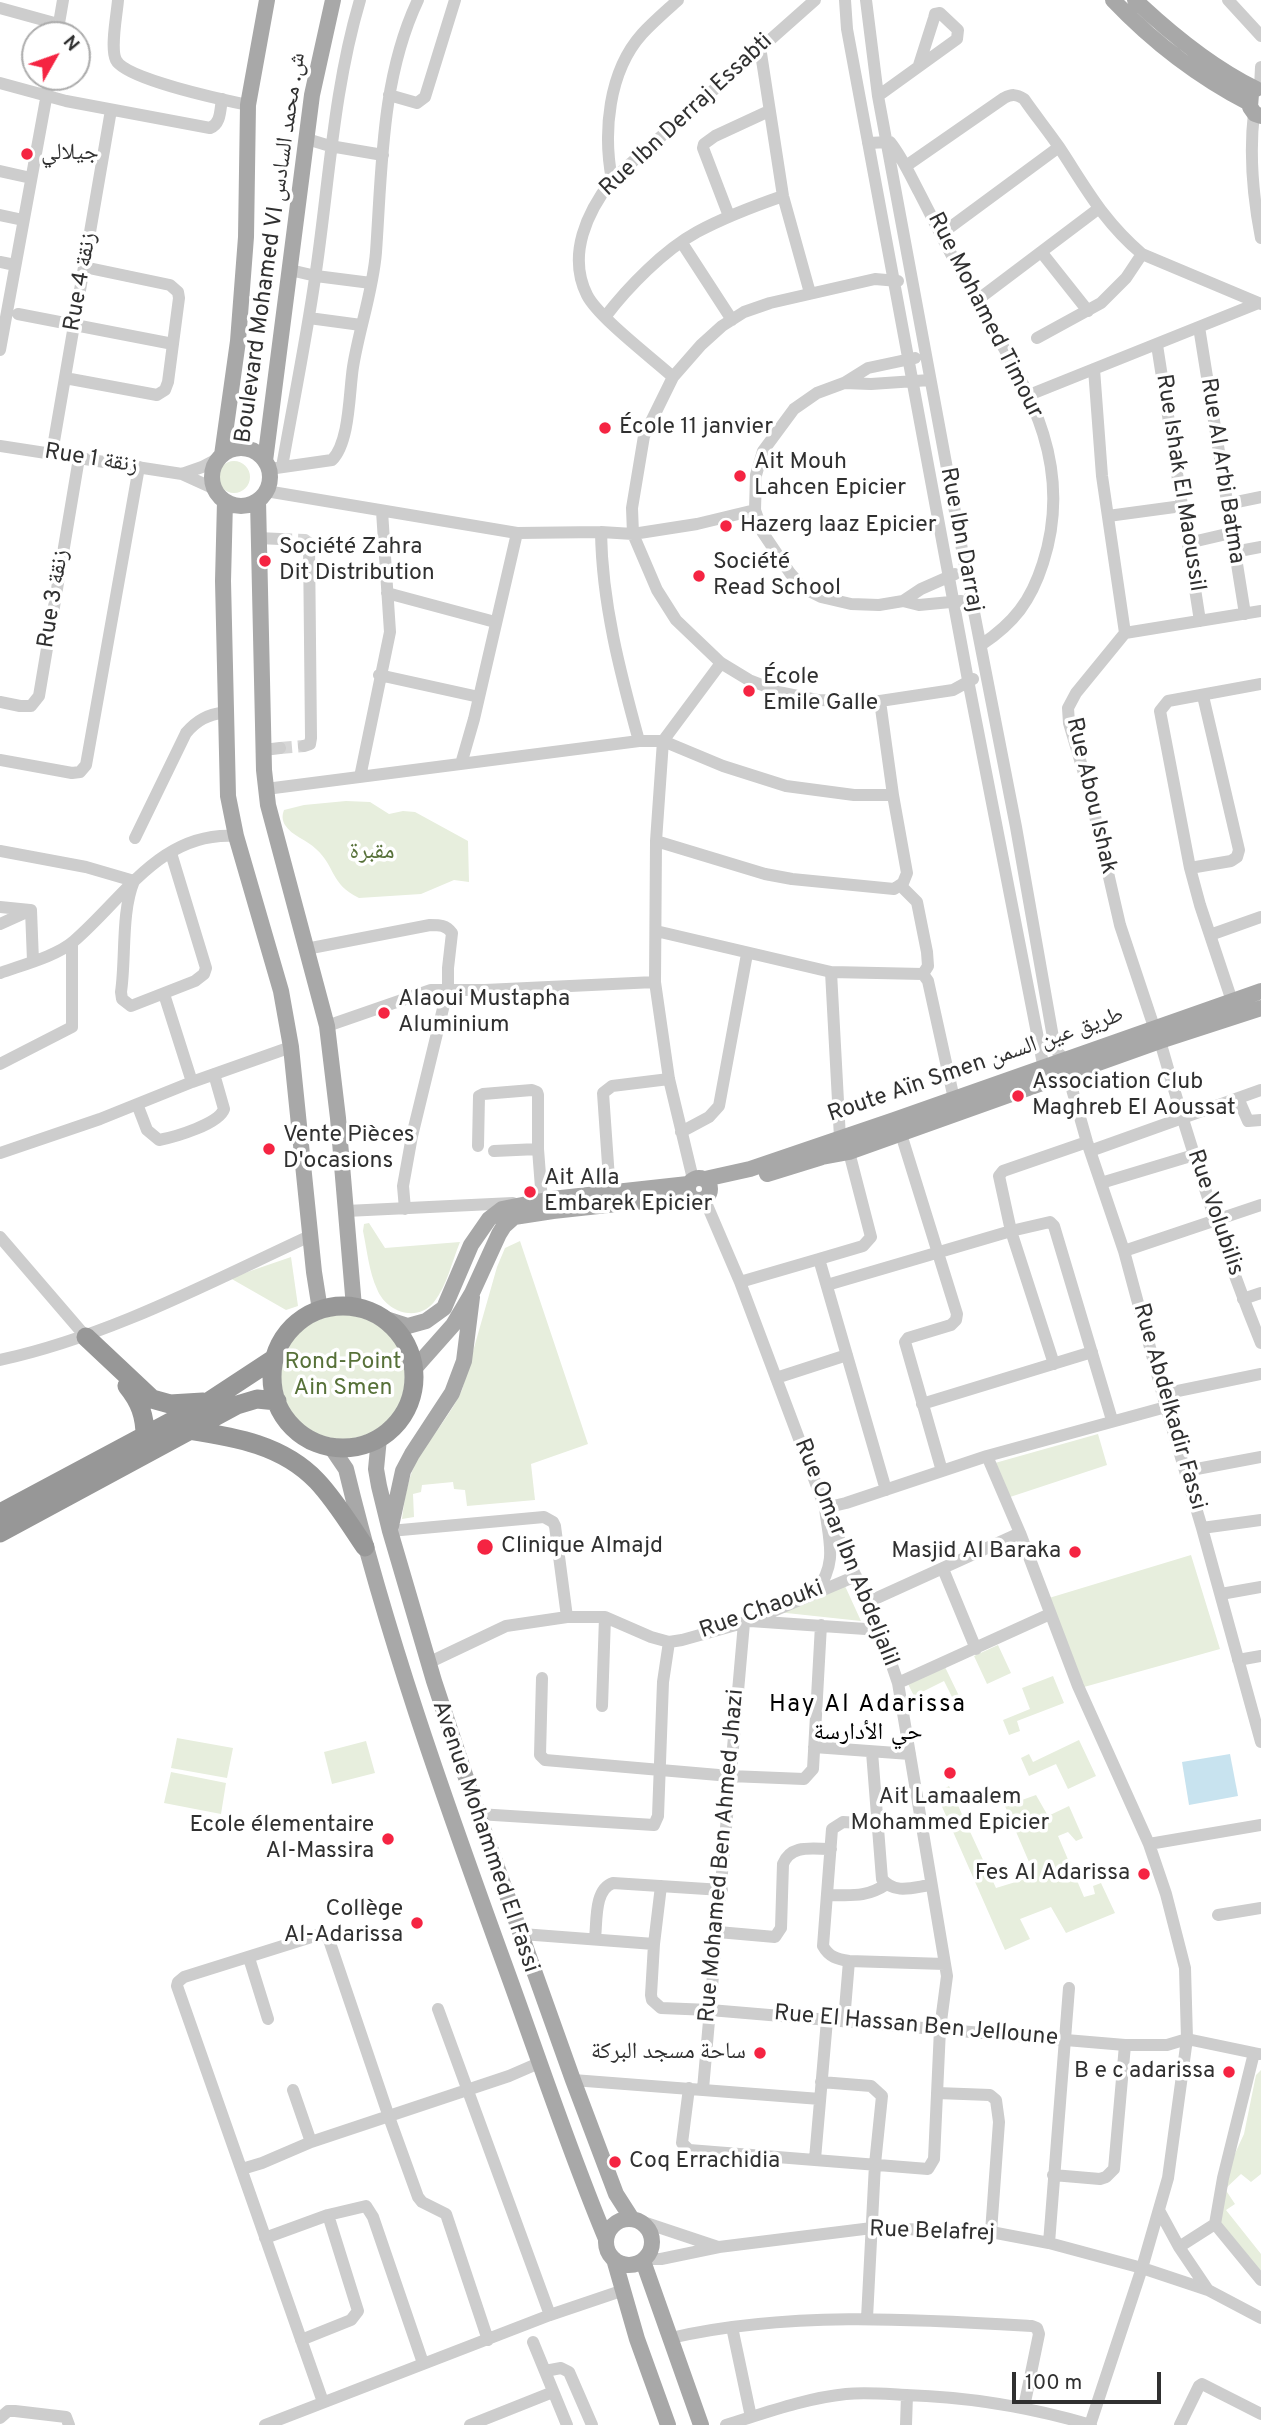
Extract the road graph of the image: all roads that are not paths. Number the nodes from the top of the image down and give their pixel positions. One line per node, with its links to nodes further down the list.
1 (64, 0): 17 (street)
2 (118, 0): 27 (street)
3 (267, 0): 29 (main road)
4 (333, 0): 32 (main road, Boulevard Mohamed VI ش. محمد السادس)
5 (360, 0): 35 (street)
6 (417, 0): 24 (street)
7 (455, 0): 24 (street)
8 (678, 0): 41 (street)
9 (815, 0): 19 (street, Rue Ibn Derraj Essabti)
10 (845, 0): 34 (street, Rue Ibn Darraj)
11 (1113, 0): 28 (main road)
12 (1135, 0): 28 (main road)
13 (1228, 0): 18 (street)
14 (866, 7): 26 (street, Rue Ibn Darraj)
15 (0, 8): 16 (street)
16 (35, 21)
17 (59, 21)
18 (1261, 36)
19 (760, 47): 31 (street); 41 (street, Rue Ibn Derraj Essabti)
20 (919, 65): 26 (street)
21 (1261, 67): 28 (street)
22 (0, 83): 25 (street)
23 (48, 91): 25 (street)
24 (389, 95): 37 (street)
25 (47, 96): 30 (street); 40 (street)
26 (878, 96): 33 (street, Rue Ibn Darraj)
27 (222, 99): 29 (street); 30 (street)
28 (1257, 99): 51 (street)
29 (248, 105): 92 (main road)
30 (111, 110): 59 (street, Rue 4 زنقة)
31 (769, 111): 43 (street); 48 (street)
32 (307, 139): 35 (street); 60 (main road, Boulevard Mohamed VI ش. محمد السادس)
33 (887, 141): 34 (street); 38 (street, Rue Mohamed Timour); 44 (street, Rue Ibn Darraj)
34 (868, 142): 45 (street, Rue Ibn Darraj)
35 (330, 146): 37 (street); 61 (street)
36 (1059, 147): 38 (street); 46 (street); 50 (street)
37 (383, 155): 65 (street)
38 (906, 166): 42 (street, Rue Mohamed Timour)
39 (0, 171): 40 (street)
40 (31, 178): 49 (street)
41 (612, 180): 71 (street, Rue Ibn Derraj Essabti)
42 (920, 194): 44 (street); 50 (street, Rue Mohamed Timour)
43 (783, 196): 48 (street); 66 (street)
44 (898, 201): 45 (street); 56 (street, Rue Ibn Darraj)
45 (879, 203): 58 (street, Rue Ibn Darraj)
46 (1098, 209): 53 (street); 54 (street)
47 (0, 215): 49 (street)
48 (729, 216): 52 (street)
49 (23, 220): 57 (street)
50 (941, 234): 67 (street, Rue Mohamed Timour)
51 (1261, 238)
52 (682, 243): 71 (street); 73 (street)
53 (1042, 253): 67 (street); 70 (street)
54 (1142, 254): 68 (street); 70 (street)
55 (0, 262): 57 (street)
56 (909, 263): 58 (street); 63 (street, Rue Ibn Darraj)
57 (15, 265): 69 (street)
58 (890, 266): 62 (street); 64 (street, Rue Ibn Darraj)
59 (84, 267): 75 (street, Rue 4 زنقة); 78 (street)
60 (290, 270): 61 (street); 94 (main road, Boulevard Mohamed VI ش. محمد السادس)
61 (316, 276): 65 (street); 72 (street)
62 (876, 279): 64 (street); 66 (street)
63 (912, 279): 64 (street); 81 (street, Rue Ibn Darraj)
64 (893, 282): 82 (street, Rue Ibn Darraj)
65 (371, 284): 74 (street)
66 (810, 293): 73 (street)
67 (976, 301): 89 (street, Rue Mohamed Timour)
68 (1259, 304): 76 (street)
69 (9, 309): 75 (street); 80 (street)
70 (1088, 310): 77 (street)
71 (606, 317): 84 (street, Rue Ibn Derraj Essabti)
72 (309, 318): 74 (street); 94 (street)
73 (732, 320): 84 (street)
74 (361, 325): 94 (street)
75 (74, 326): 78 (street); 85 (street, Rue 4 زنقة)
76 (1199, 327): 79 (street); 100 (street, Rue Al Arbi Batma)
77 (1037, 338)
78 (173, 344): 85 (street)
79 (1157, 345): 83 (street); 101 (street, Rue Ishak El Maoussil)
80 (0, 350)
81 (926, 356): 82 (street); 86 (street, Rue Ibn Darraj)
82 (908, 359): 87 (street, Rue Ibn Darraj); 88 (street)
83 (1094, 369): 89 (street); 104 (street)
84 (673, 377): 108 (street)
85 (65, 379): 91 (street, Rue 4 زنقة)
86 (930, 380): 87 (street); 115 (street, Rue Ibn Darraj)
87 (912, 382): 88 (street); 116 (street, Rue Ibn Darraj)
88 (844, 383): 102 (street)
89 (1029, 395): 126 (street, Rue Mohamed Timour)
90 (0, 446): 91 (street, Rue 1 زنقة)
91 (52, 453): 93 (street, Rue 1 زنقة)
92 (221, 456): 94 (main road); 96 (street); 97 (main road)
93 (79, 458): 95 (street, Rue 1 زنقة); 138 (street, Rue 3 زنقة)
94 (272, 465): 98 (main road)
95 (139, 467): 96 (street, Rue 1 زنقة); 143 (street)
96 (182, 474): 97 (street, Rue 1 زنقة)
97 (220, 495): 98 (main road); 139 (main road)
98 (262, 496): 103 (street); 109 (main road)
99 (1261, 497): 100 (street)
100 (1227, 504): 107 (street, Rue Al Arbi Batma)
101 (1182, 506): 104 (street); 112 (street, Rue Ishak El Maoussil)
102 (755, 510): 108 (street); 119 (street)
103 (382, 511): 106 (street); 117 (street)
104 (1108, 516): 125 (street)
105 (601, 532): 106 (street); 108 (street); 140 (street)
106 (517, 533): 124 (street)
107 (1231, 533): 112 (street); 114 (street, Rue Al Arbi Batma)
108 (633, 534): 127 (street)
109 (258, 538): 110 (street); 146 (main road)
110 (280, 539)
111 (309, 543): 142 (street)
112 (1188, 543): 123 (street, Rue Ishak El Maoussil)
113 (1261, 547): 114 (street)
114 (1234, 552): 122 (street, Rue Al Arbi Batma)
115 (966, 571): 116 (street); 118 (street, Rue Ibn Darraj)
116 (949, 575): 119 (street); 120 (street, Rue Ibn Darraj)
117 (387, 593): 124 (street); 128 (street)
118 (972, 600): 120 (street); 126 (street, Rue Ibn Darraj)
119 (903, 601): 120 (street)
120 (954, 602): 130 (street, Rue Ibn Darraj)
121 (1261, 611): 122 (street)
122 (1245, 614): 123 (street)
123 (1200, 621): 125 (street)
124 (495, 622): 135 (street)
125 (1125, 634): 180 (street, Rue Abou Ishak)
126 (981, 645): 129 (street, Rue Ibn Darraj)
127 (721, 663): 137 (street); 141 (street)
128 (379, 675): 135 (street); 145 (street)
129 (987, 675): 130 (street); 133 (street, Rue Ibn Darraj)
130 (968, 680): 132 (street); 136 (street, Rue Ibn Darraj)
131 (1261, 684): 134 (street)
132 (953, 690): 136 (street); 137 (street)
133 (990, 694): 136 (street); 148 (street, Rue Ibn Darraj)
134 (1203, 696): 155 (street); 155 (street)
135 (479, 697): 144 (street)
136 (972, 697): 149 (street, Rue Ibn Darraj)
137 (880, 701): 147 (street)
138 (0, 702)
139 (225, 712): 150 (main road); 151 (street)
140 (639, 741): 141 (street); 144 (street)
141 (663, 741): 147 (street); 152 (street, Rue Omar Ibn Abdeljalil)
142 (304, 747)
143 (0, 760)
144 (461, 764): 145 (street)
145 (360, 777): 146 (street)
146 (266, 789): 165 (main road)
147 (892, 795): 157 (street)
148 (1016, 827): 149 (street); 172 (street, Rue Ibn Darraj)
149 (998, 831): 174 (street, Rue Ibn Darraj)
150 (236, 836): 154 (street); 181 (main road)
151 (135, 838)
152 (656, 841): 157 (street); 162 (street, Rue Omar Ibn Abdeljalil)
153 (0, 851): 156 (street)
154 (170, 853): 156 (street); 176 (street)
155 (1190, 868): 163 (street)
156 (134, 881): 164 (street); 176 (street)
157 (901, 886): 170 (street)
158 (0, 907): 159 (street)
159 (31, 911): 161 (street); 167 (street)
160 (1261, 918): 163 (street)
161 (0, 924)
162 (656, 931): 166 (street); 171 (street, Rue Omar Ibn Abdeljalil)
163 (1210, 935): 177 (street)
164 (72, 943): 167 (street); 182 (street)
165 (306, 949): 173 (street); 179 (main road)
166 (747, 954): 168 (street); 194 (street)
167 (33, 961): 169 (street)
168 (831, 972): 170 (street); 196 (street)
169 (0, 973)
170 (921, 973): 190 (street)
171 (655, 982): 173 (street); 186 (street, Rue Omar Ibn Abdeljalil)
172 (1044, 987): 174 (street); 183 (street, Rue Ibn Darraj)
173 (448, 988): 179 (street); 208 (street)
174 (1028, 990): 184 (street, Rue Ibn Darraj)
175 (1261, 991): 177 (main road, Route Aïn Smen طريق عين السمن)
176 (164, 994): 187 (street)
177 (1231, 1001): 180 (main road, Route Aïn Smen طريق عين السمن)
178 (1261, 1008): 180 (main road, Route Aïn Smen طريق عين السمن)
179 (327, 1026): 209 (main road)
180 (1157, 1034): 183 (main road, Route Aïn Smen طريق عين السمن); 192 (street, Rue Volubilis)
181 (292, 1047): 185 (street); 212 (main road)
182 (0, 1064)
183 (1068, 1068): 184 (main road, Route Aïn Smen طريق عين السمن); 195 (main road, Route Aïn Smen طريق عين السمن); 198 (street, Rue Abdelkadir Fassi)
184 (1044, 1069): 190 (main road, Route Aïn Smen طريق عين السمن)
185 (214, 1074): 187 (street); 191 (street)
186 (669, 1079): 194 (street, Rue Omar Ibn Abdeljalil); 205 (street)
187 (192, 1082): 191 (street)
188 (1261, 1090): 189 (street)
189 (1238, 1098): 192 (street); 193 (street)
190 (954, 1099): 196 (main road, Route Aïn Smen طريق عين السمن)
191 (136, 1104): 201 (street)
192 (1182, 1118): 198 (street); 202 (street, Rue Volubilis)
193 (1261, 1119)
194 (681, 1132): 204 (street, Rue Omar Ibn Abdeljalil)
195 (901, 1134): 196 (main road, Route Aïn Smen طريق عين السمن); 215 (street)
196 (844, 1145): 204 (main road, Route Aïn Smen طريق عين السمن); 216 (street)
197 (478, 1146): 199 (street)
198 (1089, 1147): 203 (street, Rue Abdelkadir Fassi); 211 (street)
199 (538, 1149): 200 (street); 206 (street)
200 (494, 1151)
201 (0, 1153)
202 (1194, 1155): 203 (street); 210 (street, Rue Volubilis)
203 (1101, 1183): 214 (street, Rue Abdelkadir Fassi)
204 (699, 1188): 205 (main road); 217 (street, Rue Omar Ibn Abdeljalil); 219 (main road)
205 (610, 1193): 206 (main road)
206 (536, 1202): 208 (street); 224 (main road)
207 (1261, 1205): 210 (street)
208 (405, 1209): 209 (street)
209 (346, 1211): 222 (main road)
210 (1216, 1220): 214 (street); 221 (street, Rue Volubilis)
211 (1011, 1231): 215 (street); 227 (street); 231 (street)
212 (312, 1235): 223 (main road); 225 (street)
213 (0, 1237): 225 (street)
214 (1124, 1251): 235 (street, Rue Abdelkadir Fassi)
215 (938, 1252): 218 (street); 238 (street)
216 (818, 1259): 217 (street); 218 (street)
217 (740, 1282): 234 (street, Rue Omar Ibn Abdeljalil)
218 (827, 1284): 228 (street)
219 (472, 1293): 232 (main road); 253 (main road)
220 (1261, 1293): 221 (street)
221 (1243, 1299): 226 (street, Rue Volubilis)
222 (354, 1307): 223 (highway); 224 (highway)
223 (320, 1310): 229 (highway)
224 (380, 1317): 232 (highway)
225 (86, 1337): 230 (street); 237 (highway); 241 (highway)
226 (1261, 1343)
227 (1092, 1352): 231 (street); 239 (street)
228 (847, 1355): 234 (street); 248 (street)
229 (275, 1358): 236 (highway); 237 (highway)
230 (0, 1360)
231 (1054, 1364): 238 (street)
232 (414, 1369): 242 (highway)
233 (1261, 1374): 235 (street)
234 (776, 1378): 249 (street, Rue Omar Ibn Abdeljalil)
235 (1164, 1400): 239 (street); 247 (street, Rue Abdelkadir Fassi)
236 (277, 1401): 240 (highway); 243 (highway)
237 (208, 1402): 241 (highway)
238 (922, 1405): 246 (street)
239 (1112, 1420): 244 (street)
240 (189, 1430): 254 (highway); 256 (highway)
241 (145, 1436): 250 (highway)
242 (379, 1438): 243 (highway); 253 (main road, Avenue Mohammed El Fassi)
243 (331, 1447): 256 (main road, Avenue Mohammed El Fassi)
244 (987, 1456): 246 (street); 255 (street)
245 (1261, 1457): 247 (street)
246 (942, 1471): 248 (street)
247 (1186, 1471): 252 (street, Rue Abdelkadir Fassi)
248 (886, 1490): 249 (street)
249 (825, 1508): 258 (street, Rue Omar Ibn Abdeljalil); 260 (street)
250 (0, 1513)
251 (1261, 1520): 252 (street)
252 (1202, 1528): 261 (street, Rue Abdelkadir Fassi)
253 (390, 1531): 264 (street); 273 (main road, Avenue Mohammed El Fassi)
254 (0, 1533)
255 (1020, 1533): 257 (street); 263 (street)
256 (365, 1546): 313 (main road, Avenue Mohammed El Fassi)
257 (943, 1569): 262 (street); 270 (street)
258 (856, 1576): 260 (street, Rue Chaouki); 262 (street, Rue Omar Ibn Abdeljalil)
259 (1261, 1587): 261 (street)
260 (816, 1592): 266 (street, Rue Chaouki)
261 (1221, 1594): 272 (street, Rue Abdelkadir Fassi)
262 (868, 1602): 268 (street, Rue Omar Ibn Abdeljalil)
263 (1050, 1614): 270 (street); 286 (street)
264 (567, 1617): 265 (street, Rue Chaouki); 273 (street, Rue Chaouki)
265 (605, 1617): 269 (street, Rue Chaouki); 276 (street)
266 (747, 1622): 267 (street); 269 (street, Rue Chaouki); 282 (street, Rue Mohamed Ben Ahmed Jhazi)
267 (821, 1625): 268 (street); 279 (street)
268 (880, 1630): 275 (street, Rue Omar Ibn Abdeljalil)
269 (669, 1642): 281 (street)
270 (976, 1648): 275 (street)
271 (1261, 1656): 272 (street)
272 (1238, 1660): 277 (street, Rue Abdelkadir Fassi)
273 (428, 1663): 283 (main road, Avenue Mohammed El Fassi)
274 (542, 1678): 281 (street)
275 (898, 1683): 280 (street, Rue Omar Ibn Abdeljalil)
276 (602, 1706)
277 (1260, 1734)
278 (872, 1752): 279 (street); 280 (street); 284 (street)
279 (814, 1753): 282 (street)
280 (910, 1754): 289 (street, Rue Omar Ibn Abdeljalil)
281 (659, 1768): 282 (street); 283 (street)
282 (730, 1776): 291 (street, Rue Mohamed Ben Ahmed Jhazi)
283 (478, 1814): 296 (main road, Avenue Mohammed El Fassi)
284 (877, 1824): 287 (street); 288 (street)
285 (1261, 1825): 286 (street)
286 (1149, 1844): 310 (street)
287 (831, 1849): 292 (street); 295 (street)
288 (887, 1884): 289 (street); 292 (street)
289 (931, 1885): 301 (street, Rue Omar Ibn Abdeljalil)
290 (661, 1886): 291 (street); 297 (street); 298 (street)
291 (722, 1891): 295 (street, Rue Mohamed Ben Ahmed Jhazi)
292 (827, 1895): 300 (street)
293 (1261, 1908): 294 (street)
294 (1218, 1914)
295 (718, 1932): 304 (street, Rue Mohamed Ben Ahmed Jhazi)
296 (522, 1934): 297 (street); 314 (main road, Avenue Mohammed El Fassi)
297 (595, 1940): 298 (street)
298 (654, 1944): 304 (street, Rue El Hassan Ben Jelloune)
299 (249, 1958): 305 (street); 322 (street); 326 (street)
300 (849, 1961): 301 (street); 307 (street)
301 (946, 1964): 308 (street, Rue Omar Ibn Abdeljalil)
302 (1069, 1988): 309 (street)
303 (438, 2009): 319 (street)
304 (710, 2010): 306 (street, Rue El Hassan Ben Jelloune); 317 (street, Rue Mohamed Ben Ahmed Jhazi)
305 (268, 2019)
306 (827, 2020): 307 (street, Rue El Hassan Ben Jelloune); 315 (street)
307 (844, 2021): 308 (street, Rue El Hassan Ben Jelloune)
308 (940, 2029): 309 (street, Rue El Hassan Ben Jelloune); 320 (street, Rue Omar Ibn Abdeljalil)
309 (1064, 2039): 311 (street, Rue El Hassan Ben Jelloune); 327 (street)
310 (1187, 2039): 311 (street, Rue El Hassan Ben Jelloune); 312 (street); 328 (street)
311 (1125, 2045): 327 (street)
312 (1257, 2054): 331 (street)
313 (538, 2063): 319 (street); 335 (main road, Avenue Mohammed El Fassi)
314 (573, 2080): 316 (street); 330 (main road, Avenue Mohammed El Fassi)
315 (821, 2082): 321 (street); 325 (street)
316 (689, 2088): 317 (street); 324 (street)
317 (703, 2089): 321 (street)
318 (293, 2090): 323 (street)
319 (467, 2091): 322 (street); 345 (street)
320 (937, 2093): 325 (street, Rue Omar Ibn Abdeljalil); 333 (street)
321 (820, 2099): 324 (street)
322 (388, 2117): 323 (street); 351 (street)
323 (311, 2142): 326 (street)
324 (815, 2159): 325 (street)
325 (875, 2164): 332 (street)
326 (242, 2169): 334 (street)
327 (1053, 2175): 336 (street)
328 (1160, 2212): 338 (street); 341 (street)
329 (328, 2215): 334 (street); 350 (street); 353 (street)
330 (636, 2220): 335 (main road); 337 (street, Rue Belafrej); 340 (main road, Avenue Mohammed El Fassi)
331 (1215, 2224): 338 (street); 342 (street)
332 (872, 2228): 333 (street, Rue Belafrej); 337 (street, Rue Belafrej); 346 (street)
333 (991, 2232): 336 (street, Rue Belafrej)
334 (265, 2238): 350 (street)
335 (606, 2239): 339 (main road, Avenue Mohammed El Fassi)
336 (1049, 2243): 341 (street, Rue Belafrej)
337 (719, 2247): 340 (street, Rue Belafrej)
338 (1179, 2247): 343 (street)
339 (614, 2259): 340 (main road); 344 (main road, Avenue Mohammed El Fassi)
340 (644, 2260): 349 (main road, Avenue Mohammed El Fassi)
341 (1142, 2268): 343 (street, Rue Belafrej); 371 (street)
342 (1261, 2280)
343 (1208, 2290): 347 (street, Rue Belafrej)
344 (621, 2291): 345 (street); 367 (main road, Avenue Mohammed El Fassi)
345 (550, 2315): 351 (street)
346 (867, 2318): 348 (street); 358 (street)
347 (1261, 2318)
348 (732, 2327): 349 (street); 360 (street)
349 (671, 2338): 368 (main road, Avenue Mohammed El Fassi)
350 (301, 2340): 357 (street)
351 (488, 2340): 353 (street)
352 (533, 2342): 354 (street)
353 (423, 2363): 357 (street)
354 (545, 2371): 355 (street); 366 (street)
355 (553, 2392): 364 (street); 365 (street)
356 (907, 2395): 358 (street); 360 (street); 370 (street)
357 (323, 2402): 363 (street)
358 (1024, 2407): 371 (street)
359 (1261, 2414): 372 (street)
360 (751, 2417): 369 (street)
361 (0, 2418): 362 (street)
362 (68, 2421)
363 (265, 2425)
364 (470, 2425)
365 (567, 2425)
366 (592, 2425)
367 (668, 2425)
368 (701, 2425)
369 (726, 2425)
370 (906, 2425)
371 (1090, 2425)
372 (1180, 2425)

